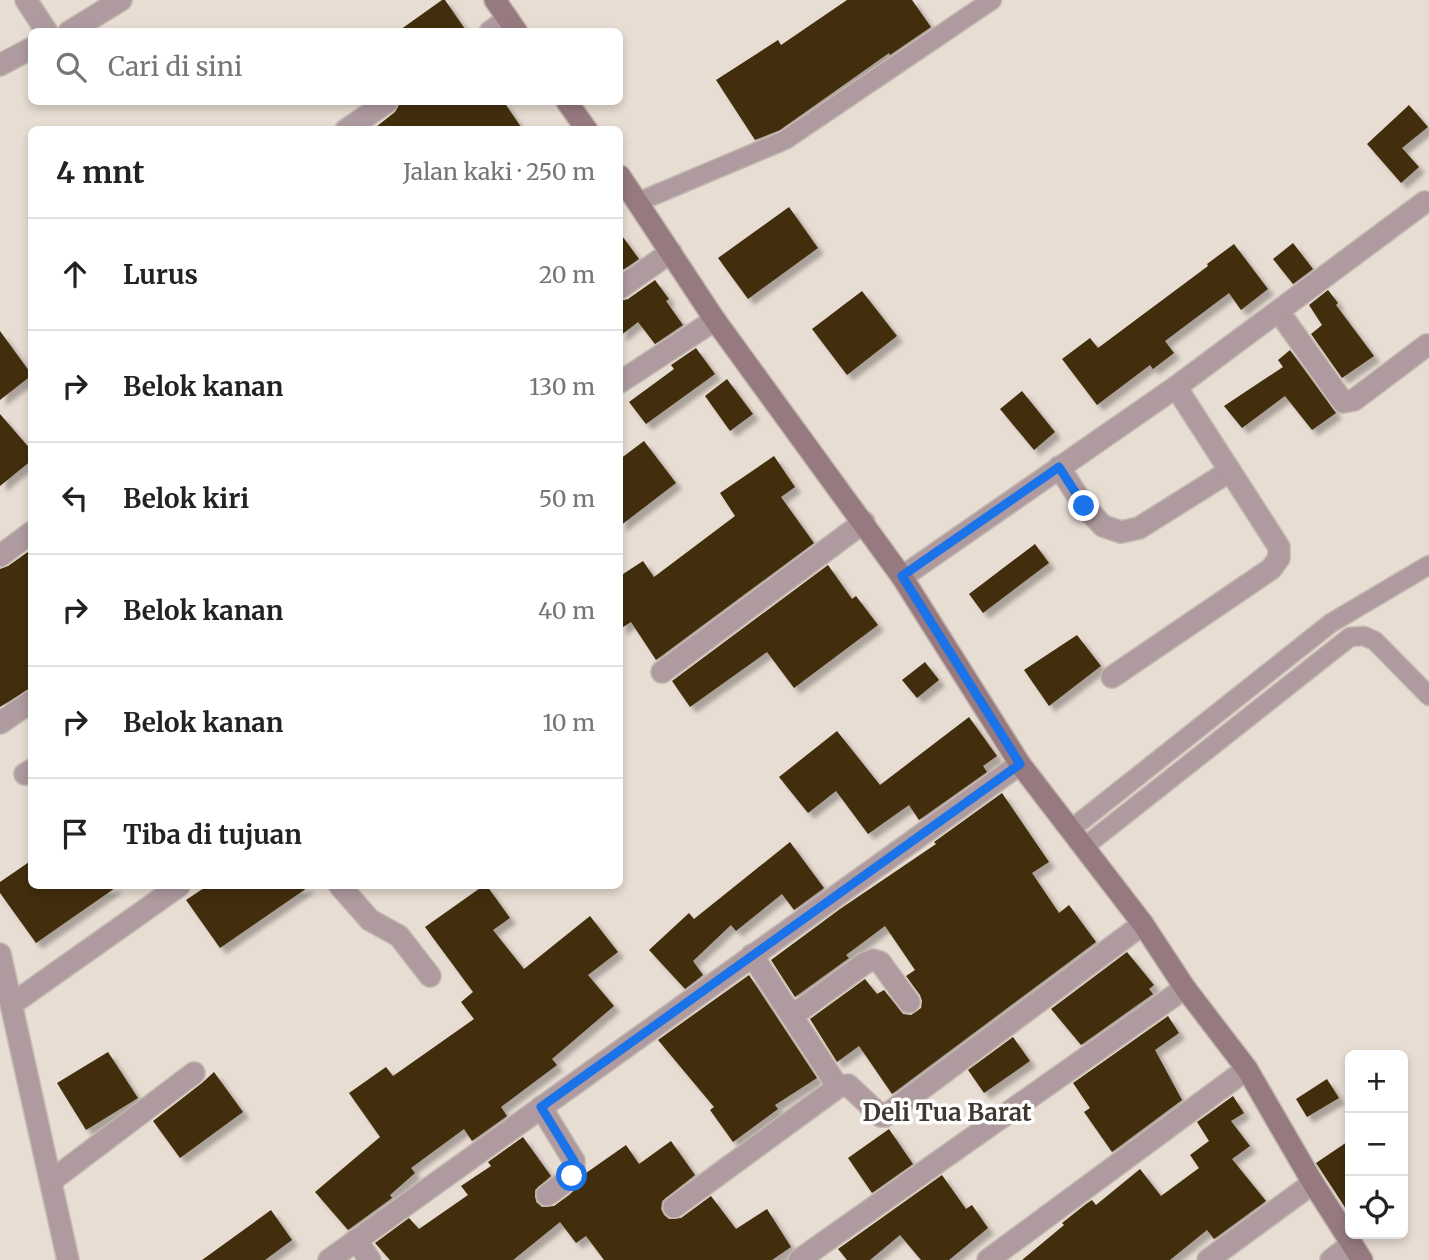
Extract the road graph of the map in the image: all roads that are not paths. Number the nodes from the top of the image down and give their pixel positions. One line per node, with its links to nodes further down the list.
1 (26, 0): 5 (street)
2 (121, 0): 6 (street)
3 (992, 0): 15 (lane)
4 (507, 12): 7 (street)
5 (44, 28)
6 (76, 28)
7 (493, 28)
8 (28, 50): 9 (street)
9 (0, 65)
10 (383, 105): 12 (street)
11 (569, 105): 13 (main road)
12 (352, 126)
13 (584, 126)
14 (623, 180): 15 (main road)
15 (638, 202): 17 (main road)
16 (1425, 202): 19 (street)
17 (671, 252): 18 (street); 20 (main road)
18 (623, 286)
19 (1279, 312): 21 (street); 23 (street)
20 (715, 320): 22 (street); 26 (main road)
21 (1427, 345)
22 (623, 380)
23 (1176, 387): 24 (street); 25 (street)
24 (1059, 467): 25 (street); 30 (street)
25 (1230, 471): 32 (street)
26 (864, 522): 30 (main road); 31 (street)
27 (28, 535): 28 (street)
28 (0, 556)
29 (1429, 565): 37 (lane)
30 (902, 576): 36 (main road)
31 (662, 672)
32 (1112, 677)
33 (1429, 696): 38 (lane)
34 (28, 704): 35 (street)
35 (0, 723)
36 (1020, 764): 37 (main road); 43 (street)
37 (1070, 830): 38 (main road)
38 (1083, 847): 41 (main road)
39 (175, 889): 47 (street)
40 (343, 889): 44 (street)
41 (1143, 925): 45 (main road); 51 (street)
42 (0, 954): 47 (street)
43 (752, 955): 48 (street); 52 (street)
44 (430, 976)
45 (1185, 988): 49 (main road); 62 (street)
46 (909, 1002): 48 (street)
47 (12, 1003): 53 (street)
48 (792, 1016): 51 (street)
49 (1247, 1069): 54 (main road); 63 (street)
50 (194, 1073): 53 (street)
51 (838, 1087): 56 (street)
52 (541, 1107): 55 (street); 57 (street)
53 (51, 1181): 59 (street)
54 (1313, 1183): 58 (main road); 64 (street)
55 (547, 1195)
56 (674, 1207)
57 (356, 1240): 60 (street); 61 (street)
58 (1357, 1252): 65 (street)
59 (68, 1260)
60 (329, 1260)
61 (370, 1260)
62 (799, 1260)
63 (988, 1260)
64 (1208, 1260)
65 (1331, 1260)

